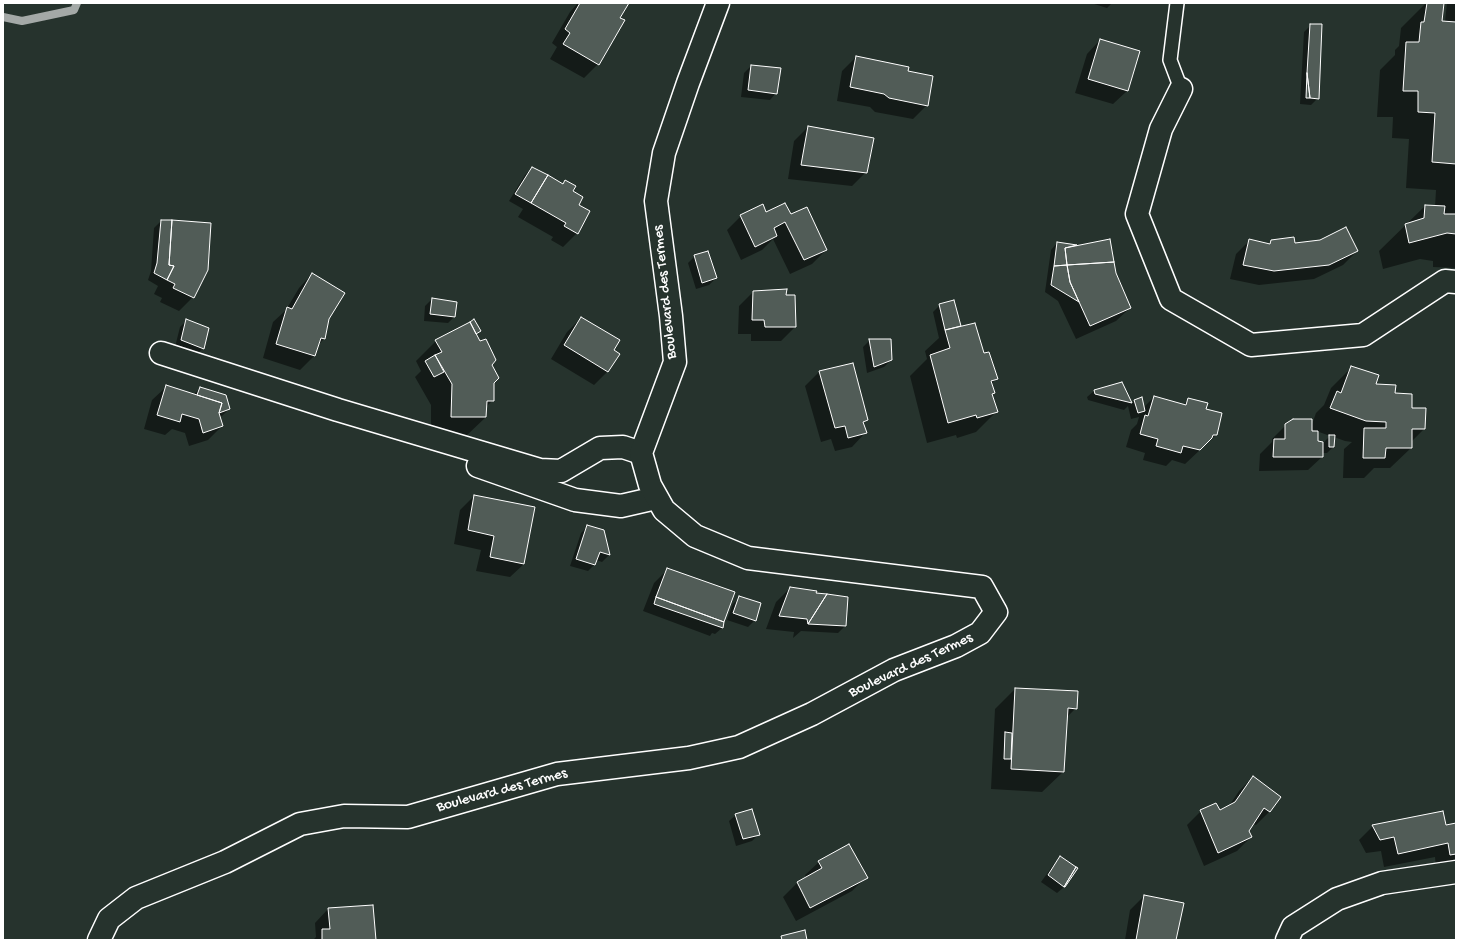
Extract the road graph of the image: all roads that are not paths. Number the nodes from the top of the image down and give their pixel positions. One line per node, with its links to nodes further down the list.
1 (718, 3): 7 (street, Boulevard des Termes)
2 (1177, 3): 3 (lane)
3 (1181, 90): 4 (street)
4 (1456, 282)
5 (161, 353): 7 (street)
6 (252, 398): 8 (street)
7 (641, 453): 8 (street, Boulevard des Termes)
8 (656, 498): 10 (street, Boulevard des Termes)
9 (1456, 872): 11 (street)
10 (99, 940)
11 (1287, 940)

